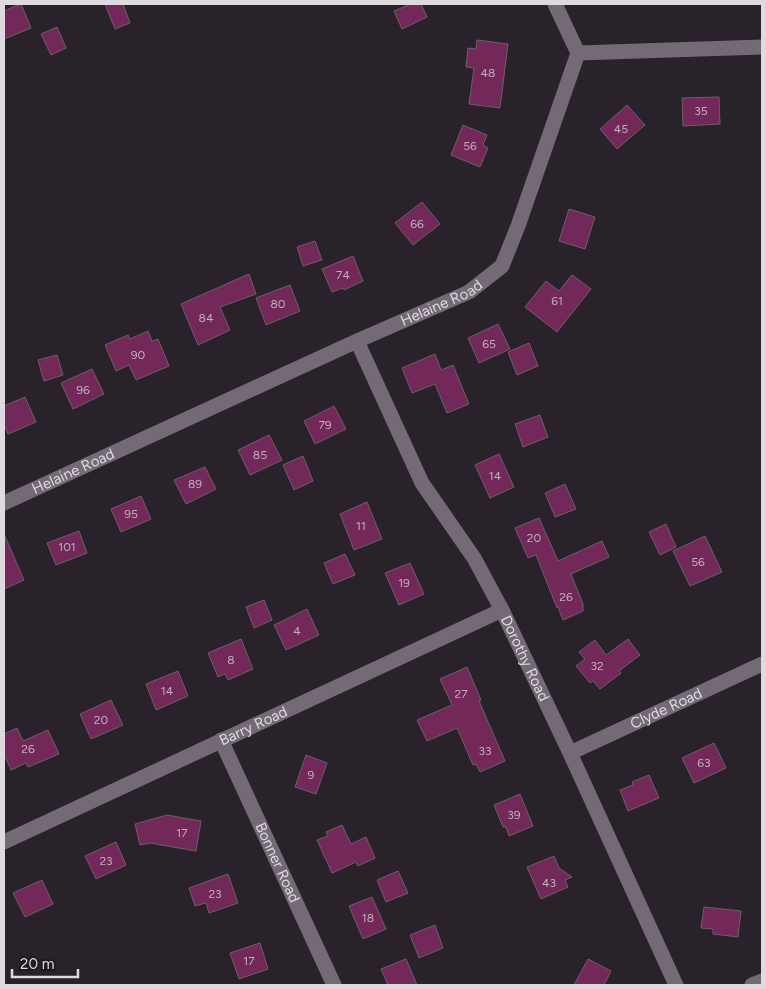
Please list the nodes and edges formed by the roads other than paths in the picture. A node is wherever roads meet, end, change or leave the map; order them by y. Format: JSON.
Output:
{"nodes":[{"id":1,"x":555,"y":4,"type":"edge"},
{"id":2,"x":762,"y":46,"type":"edge"},
{"id":3,"x":578,"y":53,"type":"junction"},
{"id":4,"x":357,"y":341,"type":"junction"},
{"id":5,"x":4,"y":503,"type":"edge"},
{"id":6,"x":502,"y":610,"type":"junction"},
{"id":7,"x":762,"y":664,"type":"edge"},
{"id":8,"x":221,"y":740,"type":"junction"},
{"id":9,"x":570,"y":753,"type":"junction"},
{"id":10,"x":4,"y":842,"type":"edge"},
{"id":11,"x":762,"y":981,"type":"edge"},
{"id":12,"x":334,"y":985,"type":"edge"},
{"id":13,"x":676,"y":985,"type":"edge"},
{"id":14,"x":752,"y":985,"type":"edge"}],
"edges":[{"from":1,"to":3,"type":"street"},
{"from":2,"to":3,"type":"street"},
{"from":3,"to":4,"type":"street","name":"Helaine Road"},
{"from":4,"to":5,"type":"street","name":"Helaine Road"},
{"from":4,"to":6,"type":"street","name":"Dorothy Road"},
{"from":6,"to":8,"type":"street","name":"Barry Road"},
{"from":6,"to":9,"type":"street","name":"Dorothy Road"},
{"from":7,"to":9,"type":"street","name":"Clyde Road"},
{"from":8,"to":10,"type":"street","name":"Barry Road"},
{"from":8,"to":12,"type":"street","name":"Bonner Road"},
{"from":9,"to":13,"type":"street","name":"Dorothy Road"},
{"from":11,"to":14,"type":"street"}]}
